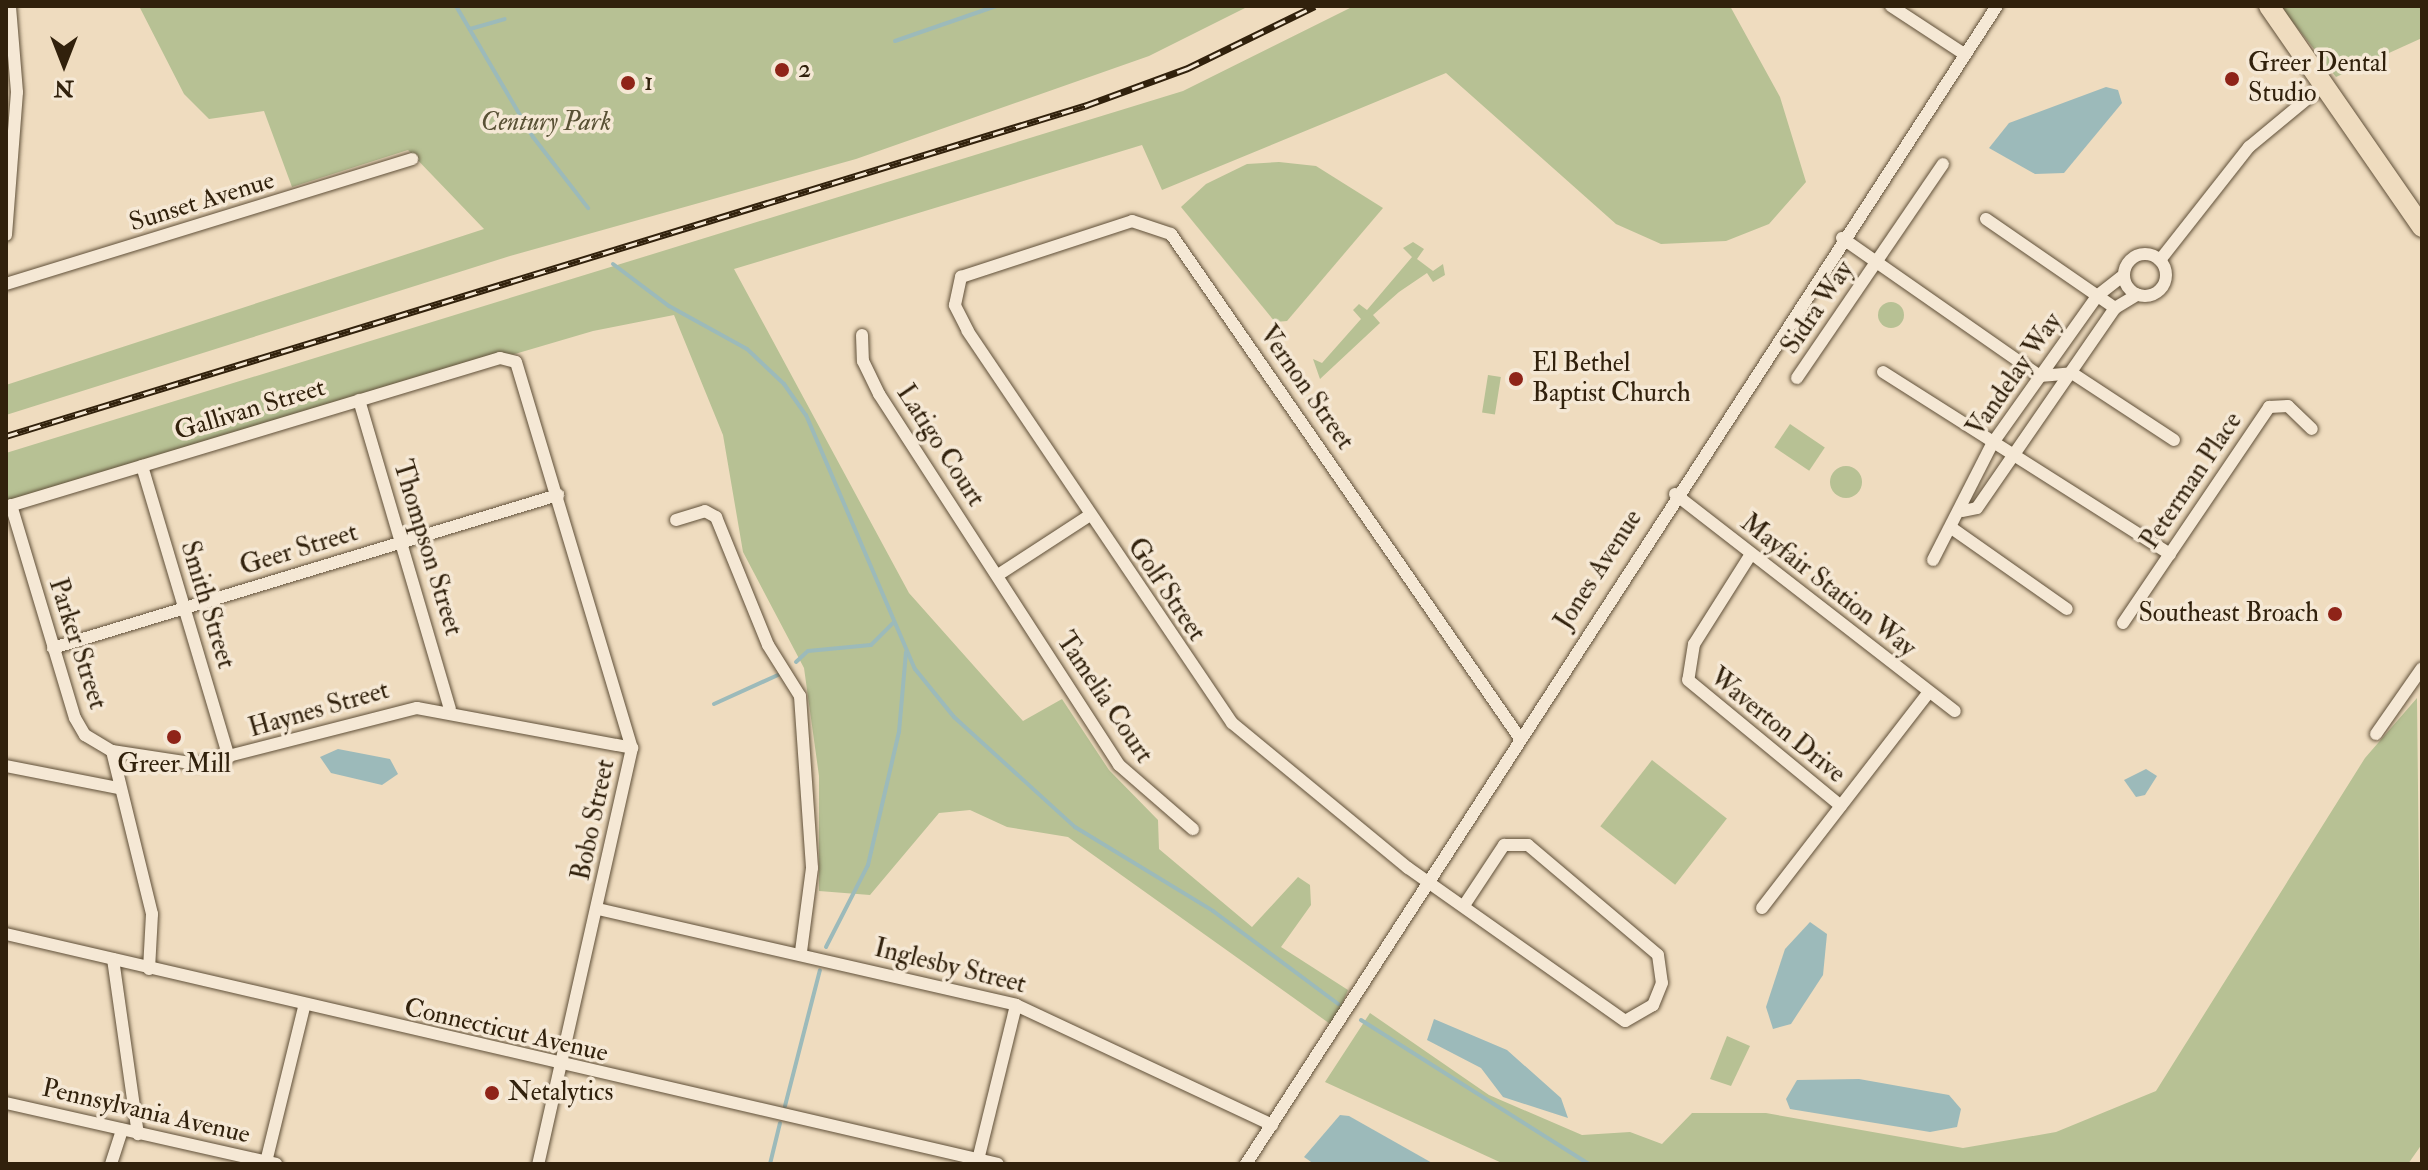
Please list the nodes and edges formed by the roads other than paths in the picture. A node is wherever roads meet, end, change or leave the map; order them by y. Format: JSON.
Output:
{"nodes":[{"id":1,"x":10,"y":6,"type":"edge"},
{"id":2,"x":1891,"y":6,"type":"edge"},
{"id":3,"x":1997,"y":6,"type":"edge"},
{"id":4,"x":2269,"y":6,"type":"edge"},
{"id":5,"x":1964,"y":54,"type":"junction"},
{"id":6,"x":2324,"y":85,"type":"junction"},
{"id":7,"x":412,"y":159,"type":"dead end"},
{"id":8,"x":1943,"y":164,"type":"dead end"},
{"id":9,"x":1986,"y":219,"type":"dead end"},
{"id":10,"x":2422,"y":227,"type":"edge"},
{"id":11,"x":6,"y":235,"type":"edge"},
{"id":12,"x":1842,"y":238,"type":"junction"},
{"id":13,"x":2160,"y":260,"type":"junction"},
{"id":14,"x":1875,"y":262,"type":"junction"},
{"id":15,"x":976,"y":268,"type":"joint"},
{"id":16,"x":2124,"y":275,"type":"junction"},
{"id":17,"x":6,"y":284,"type":"edge"},
{"id":18,"x":2137,"y":295,"type":"junction"},
{"id":19,"x":2097,"y":296,"type":"junction"},
{"id":20,"x":2115,"y":308,"type":"junction"},
{"id":21,"x":862,"y":335,"type":"dead end"},
{"id":22,"x":507,"y":356,"type":"joint"},
{"id":23,"x":1883,"y":372,"type":"dead end"},
{"id":24,"x":2072,"y":373,"type":"junction"},
{"id":25,"x":2040,"y":376,"type":"junction"},
{"id":26,"x":1797,"y":378,"type":"dead end"},
{"id":27,"x":359,"y":400,"type":"junction"},
{"id":28,"x":2312,"y":429,"type":"dead end"},
{"id":29,"x":2174,"y":440,"type":"dead end"},
{"id":30,"x":1992,"y":444,"type":"junction"},
{"id":31,"x":2015,"y":451,"type":"junction"},
{"id":32,"x":142,"y":466,"type":"junction"},
{"id":33,"x":1675,"y":494,"type":"junction"},
{"id":34,"x":558,"y":495,"type":"junction"},
{"id":35,"x":8,"y":506,"type":"edge"},
{"id":36,"x":1963,"y":511,"type":"junction"},
{"id":37,"x":1090,"y":515,"type":"junction"},
{"id":38,"x":676,"y":520,"type":"dead end"},
{"id":39,"x":1953,"y":529,"type":"junction"},
{"id":40,"x":403,"y":542,"type":"junction"},
{"id":41,"x":1751,"y":554,"type":"junction"},
{"id":42,"x":2170,"y":554,"type":"junction"},
{"id":43,"x":1933,"y":560,"type":"dead end"},
{"id":44,"x":998,"y":575,"type":"junction"},
{"id":45,"x":185,"y":608,"type":"junction"},
{"id":46,"x":2067,"y":609,"type":"dead end"},
{"id":47,"x":2123,"y":623,"type":"dead end"},
{"id":48,"x":53,"y":648,"type":"junction"},
{"id":49,"x":2422,"y":668,"type":"edge"},
{"id":50,"x":1929,"y":692,"type":"junction"},
{"id":51,"x":450,"y":709,"type":"junction"},
{"id":52,"x":1955,"y":711,"type":"dead end"},
{"id":53,"x":2376,"y":734,"type":"dead end"},
{"id":54,"x":1519,"y":737,"type":"junction"},
{"id":55,"x":632,"y":748,"type":"junction"},
{"id":56,"x":112,"y":751,"type":"junction"},
{"id":57,"x":229,"y":757,"type":"junction"},
{"id":58,"x":6,"y":766,"type":"edge"},
{"id":59,"x":118,"y":788,"type":"junction"},
{"id":60,"x":1841,"y":806,"type":"junction"},
{"id":61,"x":1193,"y":829,"type":"dead end"},
{"id":62,"x":1430,"y":881,"type":"junction"},
{"id":63,"x":1465,"y":904,"type":"junction"},
{"id":64,"x":1762,"y":908,"type":"dead end"},
{"id":65,"x":598,"y":909,"type":"junction"},
{"id":66,"x":6,"y":934,"type":"edge"},
{"id":67,"x":801,"y":952,"type":"junction"},
{"id":68,"x":113,"y":959,"type":"junction"},
{"id":69,"x":149,"y":969,"type":"junction"},
{"id":70,"x":1016,"y":1005,"type":"junction"},
{"id":71,"x":304,"y":1007,"type":"junction"},
{"id":72,"x":562,"y":1066,"type":"junction"},
{"id":73,"x":6,"y":1103,"type":"edge"},
{"id":74,"x":1272,"y":1125,"type":"junction"},
{"id":75,"x":122,"y":1130,"type":"junction"},
{"id":76,"x":138,"y":1134,"type":"junction"},
{"id":77,"x":978,"y":1162,"type":"edge"},
{"id":78,"x":271,"y":1163,"type":"edge"},
{"id":79,"x":111,"y":1164,"type":"edge"},
{"id":80,"x":538,"y":1164,"type":"edge"},
{"id":81,"x":998,"y":1164,"type":"edge"},
{"id":82,"x":1246,"y":1164,"type":"edge"}],
"edges":[{"from":1,"to":11,"type":"street"},
{"from":2,"to":5,"type":"street"},
{"from":3,"to":5,"type":"street","name":"Jones Avenue"},
{"from":4,"to":6,"type":"main road"},
{"from":5,"to":12,"type":"street","name":"Jones Avenue"},
{"from":6,"to":10,"type":"main road"},
{"from":6,"to":13,"type":"street"},
{"from":7,"to":17,"type":"street","name":"Sunset Avenue"},
{"from":8,"to":14,"type":"street","name":"Sidra Way"},
{"from":9,"to":19,"type":"street"},
{"from":12,"to":14,"type":"street"},
{"from":12,"to":33,"type":"street","name":"Jones Avenue"},
{"from":13,"to":16,"type":"street"},
{"from":13,"to":18,"type":"street"},
{"from":14,"to":25,"type":"street"},
{"from":14,"to":26,"type":"street","name":"Sidra Way"},
{"from":15,"to":37,"type":"street","name":"Golf Street"},
{"from":15,"to":54,"type":"street","name":"Vernon Street"},
{"from":16,"to":18,"type":"street"},
{"from":16,"to":19,"type":"street","name":"Vandelay Way"},
{"from":18,"to":20,"type":"street","name":"Vandelay Way"},
{"from":19,"to":20,"type":"street"},
{"from":19,"to":25,"type":"street","name":"Vandelay Way"},
{"from":20,"to":24,"type":"street","name":"Vandelay Way"},
{"from":21,"to":44,"type":"street","name":"Latigo Court"},
{"from":22,"to":27,"type":"street","name":"Gallivan Street"},
{"from":22,"to":34,"type":"street","name":"Bobo Street"},
{"from":23,"to":30,"type":"street"},
{"from":24,"to":25,"type":"street"},
{"from":24,"to":29,"type":"street"},
{"from":24,"to":31,"type":"street","name":"Vandelay Way"},
{"from":25,"to":30,"type":"street","name":"Vandelay Way"},
{"from":27,"to":32,"type":"street","name":"Gallivan Street"},
{"from":27,"to":40,"type":"street","name":"Thompson Street"},
{"from":28,"to":42,"type":"street","name":"Peterman Place"},
{"from":30,"to":31,"type":"street"},
{"from":30,"to":36,"type":"street","name":"Vandelay Way"},
{"from":31,"to":36,"type":"street","name":"Vandelay Way"},
{"from":31,"to":42,"type":"street"},
{"from":32,"to":35,"type":"street","name":"Gallivan Street"},
{"from":32,"to":45,"type":"street","name":"Smith Street"},
{"from":33,"to":41,"type":"street","name":"Mayfair Station Way"},
{"from":33,"to":54,"type":"street","name":"Jones Avenue"},
{"from":34,"to":40,"type":"street","name":"Geer Street"},
{"from":34,"to":55,"type":"street","name":"Bobo Street"},
{"from":35,"to":48,"type":"street","name":"Parker Street"},
{"from":36,"to":39,"type":"street","name":"Vandelay Way"},
{"from":37,"to":44,"type":"street"},
{"from":37,"to":62,"type":"street","name":"Golf Street"},
{"from":38,"to":67,"type":"street"},
{"from":39,"to":43,"type":"street","name":"Vandelay Way"},
{"from":39,"to":46,"type":"street"},
{"from":40,"to":45,"type":"street","name":"Geer Street"},
{"from":40,"to":51,"type":"street","name":"Thompson Street"},
{"from":41,"to":50,"type":"street","name":"Mayfair Station Way"},
{"from":41,"to":60,"type":"street","name":"Waverton Drive"},
{"from":42,"to":47,"type":"street","name":"Peterman Place"},
{"from":44,"to":61,"type":"street","name":"Tamelia Court"},
{"from":45,"to":48,"type":"street","name":"Geer Street"},
{"from":45,"to":57,"type":"street","name":"Smith Street"},
{"from":48,"to":56,"type":"street","name":"Parker Street"},
{"from":49,"to":53,"type":"street"},
{"from":50,"to":52,"type":"street","name":"Mayfair Station Way"},
{"from":50,"to":60,"type":"street"},
{"from":51,"to":55,"type":"street","name":"Haynes Street"},
{"from":51,"to":57,"type":"street","name":"Haynes Street"},
{"from":54,"to":62,"type":"street","name":"Jones Avenue"},
{"from":55,"to":65,"type":"street","name":"Bobo Street"},
{"from":56,"to":57,"type":"street","name":"Haynes Street"},
{"from":56,"to":59,"type":"street"},
{"from":58,"to":59,"type":"street"},
{"from":59,"to":69,"type":"street"},
{"from":60,"to":64,"type":"street"},
{"from":62,"to":63,"type":"street","name":"Golf Street"},
{"from":62,"to":74,"type":"street","name":"Jones Avenue"},
{"from":63,"to":63,"type":"street","name":"Golf Street"},
{"from":65,"to":67,"type":"street","name":"Inglesby Street"},
{"from":65,"to":72,"type":"street","name":"Bobo Street"},
{"from":66,"to":68,"type":"street","name":"Connecticut Avenue"},
{"from":67,"to":70,"type":"street","name":"Inglesby Street"},
{"from":68,"to":69,"type":"street","name":"Connecticut Avenue"},
{"from":68,"to":76,"type":"street"},
{"from":69,"to":71,"type":"street","name":"Connecticut Avenue"},
{"from":70,"to":74,"type":"street","name":"Inglesby Street"},
{"from":70,"to":77,"type":"street"},
{"from":71,"to":72,"type":"street","name":"Connecticut Avenue"},
{"from":71,"to":78,"type":"street"},
{"from":72,"to":77,"type":"street","name":"Connecticut Avenue"},
{"from":72,"to":80,"type":"street","name":"Bobo Street"},
{"from":73,"to":75,"type":"street","name":"Pennsylvania Avenue"},
{"from":74,"to":82,"type":"street","name":"Jones Avenue"},
{"from":75,"to":76,"type":"street","name":"Pennsylvania Avenue"},
{"from":75,"to":79,"type":"street"},
{"from":76,"to":78,"type":"street","name":"Pennsylvania Avenue"},
{"from":77,"to":81,"type":"street","name":"Connecticut Avenue"}]}
